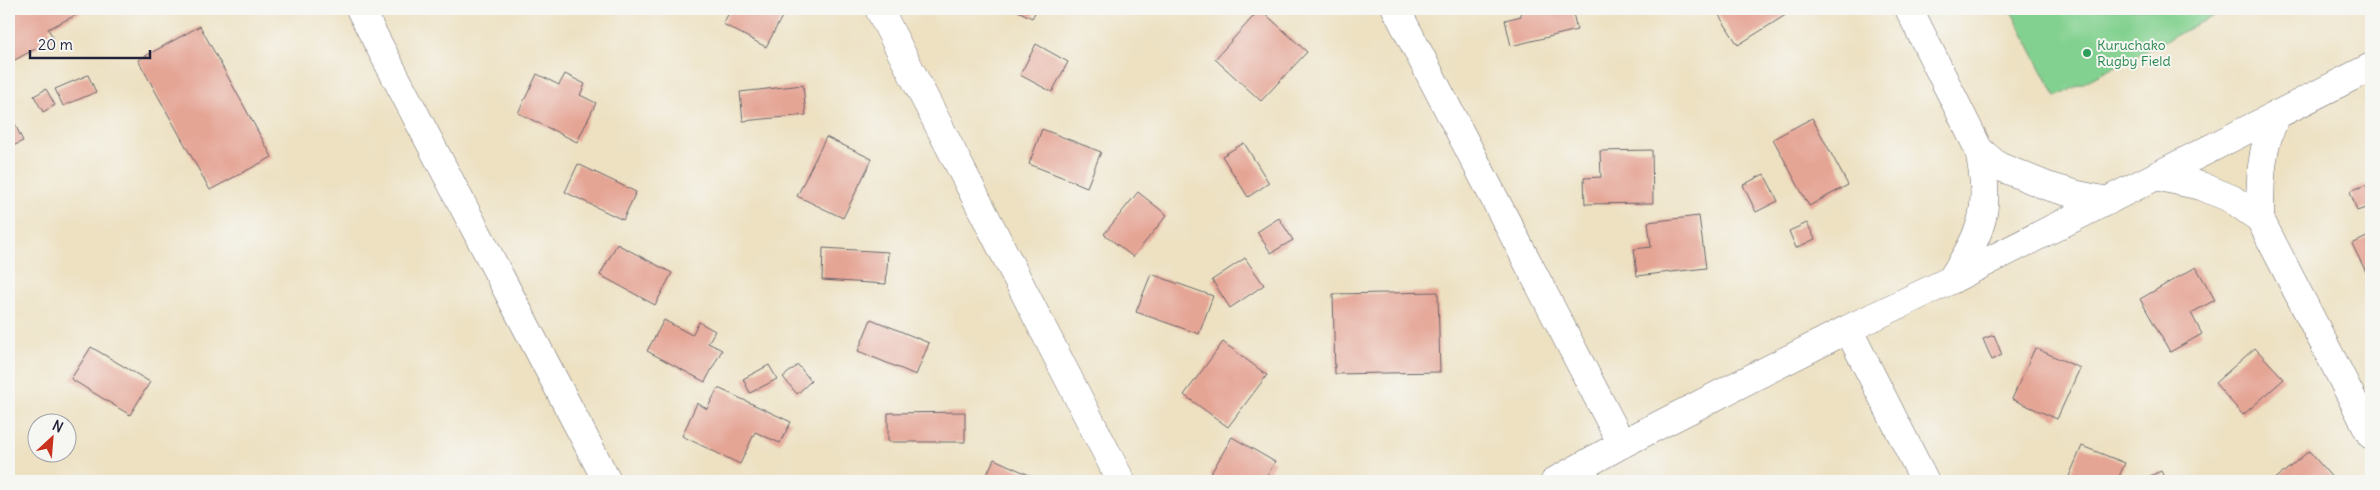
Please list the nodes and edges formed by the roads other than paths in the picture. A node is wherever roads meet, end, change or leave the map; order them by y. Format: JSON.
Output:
{"nodes":[{"id":1,"x":360,"y":9,"type":"edge"},
{"id":2,"x":879,"y":9,"type":"edge"},
{"id":3,"x":1396,"y":9,"type":"edge"},
{"id":4,"x":1909,"y":9,"type":"edge"},
{"id":5,"x":2371,"y":67,"type":"edge"},
{"id":6,"x":2277,"y":115,"type":"junction"},
{"id":7,"x":1979,"y":150,"type":"junction"},
{"id":8,"x":2156,"y":176,"type":"junction"},
{"id":9,"x":2108,"y":200,"type":"junction"},
{"id":10,"x":2260,"y":219,"type":"junction"},
{"id":11,"x":1951,"y":280,"type":"junction"},
{"id":12,"x":1848,"y":329,"type":"junction"},
{"id":13,"x":2371,"y":435,"type":"edge"},
{"id":14,"x":1622,"y":444,"type":"junction"},
{"id":15,"x":607,"y":481,"type":"edge"},
{"id":16,"x":1121,"y":481,"type":"edge"},
{"id":17,"x":1555,"y":481,"type":"edge"},
{"id":18,"x":1925,"y":481,"type":"edge"}],
"edges":[{"from":1,"to":15,"type":"street"},
{"from":2,"to":16,"type":"street"},
{"from":3,"to":14,"type":"street"},
{"from":4,"to":7,"type":"street"},
{"from":5,"to":6,"type":"street"},
{"from":6,"to":8,"type":"street"},
{"from":6,"to":10,"type":"street"},
{"from":7,"to":9,"type":"street"},
{"from":7,"to":11,"type":"street"},
{"from":8,"to":9,"type":"street"},
{"from":8,"to":10,"type":"street"},
{"from":9,"to":11,"type":"street"},
{"from":10,"to":13,"type":"street"},
{"from":11,"to":12,"type":"street"},
{"from":12,"to":14,"type":"street"},
{"from":12,"to":18,"type":"street"},
{"from":14,"to":17,"type":"street"}]}
